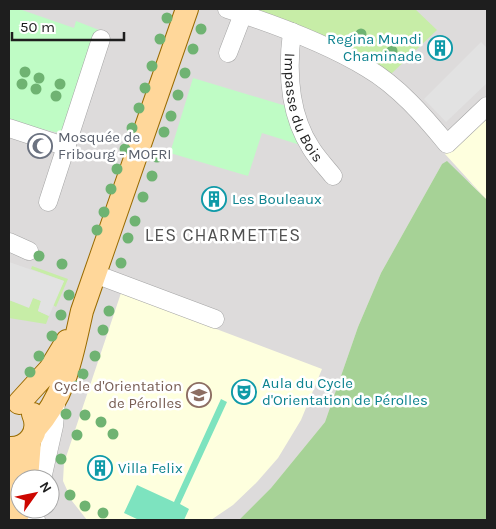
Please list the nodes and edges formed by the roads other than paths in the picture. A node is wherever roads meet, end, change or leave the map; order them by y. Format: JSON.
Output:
{"nodes":[{"id":1,"x":187,"y":9,"type":"edge"},
{"id":2,"x":235,"y":11,"type":"edge"},
{"id":3,"x":292,"y":32,"type":"junction"},
{"id":4,"x":101,"y":39,"type":"dead end"},
{"id":5,"x":228,"y":53,"type":"dead end"},
{"id":6,"x":487,"y":106,"type":"edge"},
{"id":7,"x":9,"y":128,"type":"edge"},
{"id":8,"x":67,"y":147,"type":"junction"},
{"id":9,"x":333,"y":176,"type":"dead end"},
{"id":10,"x":48,"y":202,"type":"dead end"},
{"id":11,"x":9,"y":242,"type":"edge"},
{"id":12,"x":29,"y":250,"type":"dead end"},
{"id":13,"x":95,"y":274,"type":"junction"},
{"id":14,"x":82,"y":311,"type":"junction"},
{"id":15,"x":216,"y":319,"type":"dead end"},
{"id":16,"x":14,"y":403,"type":"edge"},
{"id":17,"x":56,"y":403,"type":"junction"},
{"id":18,"x":25,"y":439,"type":"edge"},
{"id":19,"x":9,"y":454,"type":"edge"},
{"id":20,"x":13,"y":469,"type":"edge"},
{"id":21,"x":26,"y":469,"type":"edge"},
{"id":22,"x":44,"y":469,"type":"edge"}],
"edges":[{"from":1,"to":13,"type":"main road"},
{"from":2,"to":3,"type":"street"},
{"from":2,"to":5,"type":"street"},
{"from":3,"to":6,"type":"street"},
{"from":3,"to":9,"type":"street","name":"Impasse du Bois"},
{"from":4,"to":8,"type":"street"},
{"from":7,"to":8,"type":"street"},
{"from":8,"to":10,"type":"street"},
{"from":11,"to":12,"type":"street"},
{"from":13,"to":14,"type":"main road"},
{"from":13,"to":15,"type":"street"},
{"from":14,"to":16,"type":"main road"},
{"from":14,"to":17,"type":"main road"},
{"from":16,"to":18,"type":"main road"},
{"from":17,"to":18,"type":"main road"},
{"from":17,"to":22,"type":"street"},
{"from":18,"to":21,"type":"main road"},
{"from":19,"to":20,"type":"main road"}]}
